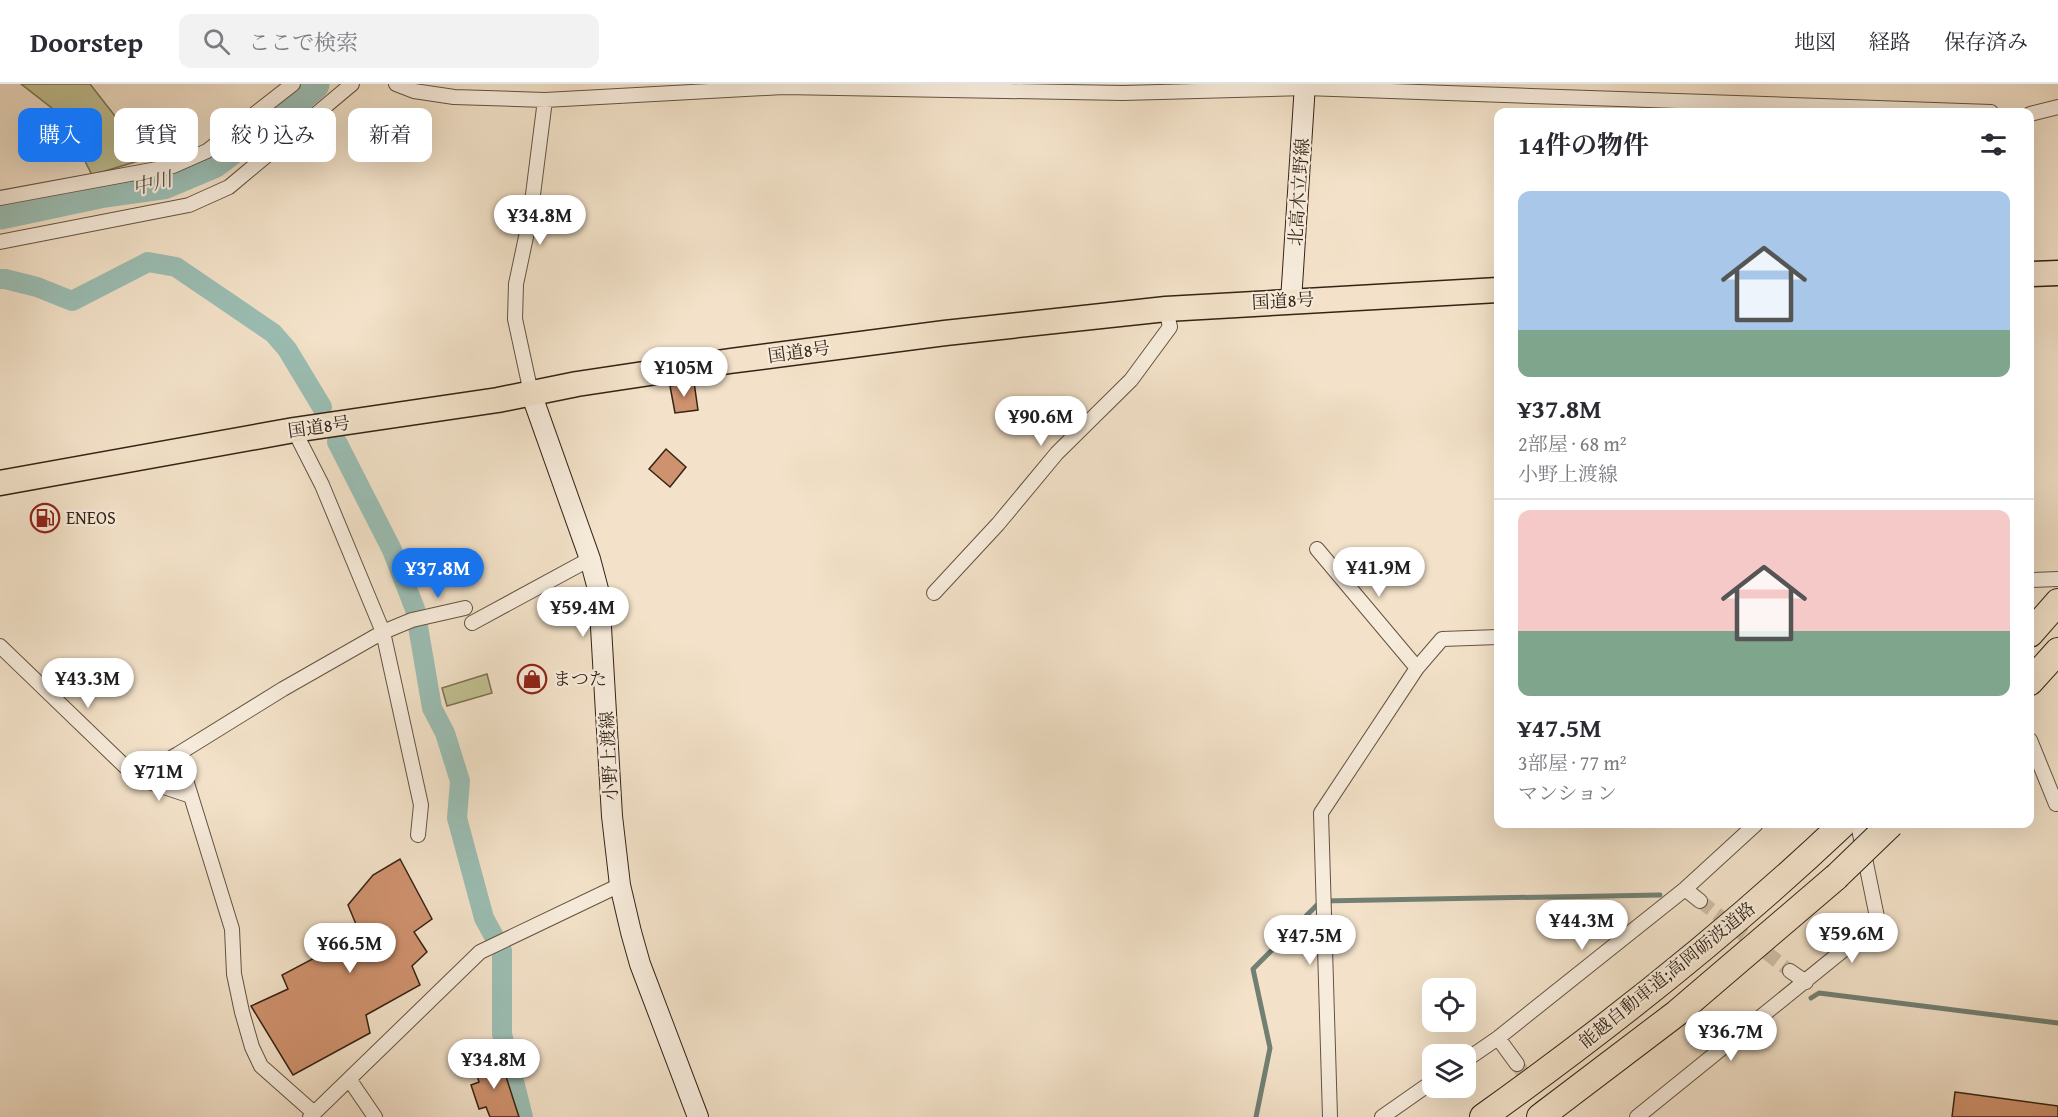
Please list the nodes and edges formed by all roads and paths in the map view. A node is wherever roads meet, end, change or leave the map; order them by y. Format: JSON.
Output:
{"nodes":[{"id":1,"x":293,"y":84,"type":"edge"},
{"id":2,"x":352,"y":84,"type":"edge"},
{"id":3,"x":396,"y":84,"type":"edge"},
{"id":4,"x":870,"y":86,"type":"edge"},
{"id":5,"x":1305,"y":86,"type":"edge"},
{"id":6,"x":643,"y":90,"type":"edge"},
{"id":7,"x":1587,"y":91,"type":"edge"},
{"id":8,"x":545,"y":100,"type":"junction"},
{"id":9,"x":2058,"y":107,"type":"edge"},
{"id":10,"x":1914,"y":108,"type":"edge"},
{"id":11,"x":2034,"y":113,"type":"edge"},
{"id":12,"x":0,"y":198,"type":"edge"},
{"id":13,"x":0,"y":242,"type":"edge"},
{"id":14,"x":2058,"y":273,"type":"edge"},
{"id":15,"x":2034,"y":274,"type":"edge"},
{"id":16,"x":1494,"y":290,"type":"edge"},
{"id":17,"x":1291,"y":301,"type":"junction"},
{"id":18,"x":1167,"y":309,"type":"junction"},
{"id":19,"x":531,"y":393,"type":"junction"},
{"id":20,"x":294,"y":430,"type":"junction"},
{"id":21,"x":0,"y":483,"type":"edge"},
{"id":22,"x":1317,"y":549,"type":"dead end"},
{"id":23,"x":590,"y":559,"type":"junction"},
{"id":24,"x":2058,"y":579,"type":"edge"},
{"id":25,"x":2034,"y":580,"type":"edge"},
{"id":26,"x":934,"y":593,"type":"dead end"},
{"id":27,"x":2058,"y":602,"type":"edge"},
{"id":28,"x":465,"y":608,"type":"dead end"},
{"id":29,"x":472,"y":623,"type":"dead end"},
{"id":30,"x":2034,"y":629,"type":"edge"},
{"id":31,"x":383,"y":632,"type":"junction"},
{"id":32,"x":1494,"y":637,"type":"edge"},
{"id":33,"x":0,"y":646,"type":"edge"},
{"id":34,"x":2058,"y":651,"type":"edge"},
{"id":35,"x":1417,"y":668,"type":"junction"},
{"id":36,"x":2034,"y":678,"type":"edge"},
{"id":37,"x":2034,"y":750,"type":"edge"},
{"id":38,"x":178,"y":754,"type":"junction"},
{"id":39,"x":137,"y":778,"type":"junction"},
{"id":40,"x":191,"y":796,"type":"junction"},
{"id":41,"x":2056,"y":804,"type":"dead end"},
{"id":42,"x":1752,"y":828,"type":"edge"},
{"id":43,"x":1839,"y":828,"type":"edge"},
{"id":44,"x":1859,"y":828,"type":"edge"},
{"id":45,"x":1887,"y":828,"type":"edge"},
{"id":46,"x":418,"y":835,"type":"dead end"},
{"id":47,"x":620,"y":885,"type":"junction"},
{"id":48,"x":1685,"y":889,"type":"junction"},
{"id":49,"x":1700,"y":901,"type":"tunnel mouth"},
{"id":50,"x":1790,"y":971,"type":"tunnel mouth"},
{"id":51,"x":1806,"y":982,"type":"junction"},
{"id":52,"x":1498,"y":1038,"type":"junction"},
{"id":53,"x":1476,"y":1053,"type":"edge"},
{"id":54,"x":1517,"y":1064,"type":"tunnel mouth"},
{"id":55,"x":349,"y":1079,"type":"junction"},
{"id":56,"x":1422,"y":1089,"type":"edge"},
{"id":57,"x":312,"y":1115,"type":"edge"},
{"id":58,"x":375,"y":1117,"type":"edge"},
{"id":59,"x":698,"y":1117,"type":"edge"},
{"id":60,"x":1330,"y":1117,"type":"edge"},
{"id":61,"x":1382,"y":1117,"type":"edge"},
{"id":62,"x":1483,"y":1117,"type":"edge"},
{"id":63,"x":1540,"y":1117,"type":"edge"},
{"id":64,"x":1637,"y":1117,"type":"edge"}],
"edges":[{"from":1,"to":12,"type":"street"},
{"from":2,"to":13,"type":"street"},
{"from":3,"to":8,"type":"street"},
{"from":4,"to":5,"type":"street"},
{"from":4,"to":6,"type":"street"},
{"from":5,"to":7,"type":"street"},
{"from":5,"to":17,"type":"main road","name":"北高木立野線"},
{"from":6,"to":8,"type":"street"},
{"from":7,"to":10,"type":"street"},
{"from":8,"to":19,"type":"street"},
{"from":9,"to":11,"type":"street"},
{"from":14,"to":15,"type":"highway"},
{"from":16,"to":17,"type":"highway","name":"国道8号"},
{"from":17,"to":18,"type":"highway","name":"国道8号"},
{"from":18,"to":19,"type":"highway","name":"国道8号"},
{"from":18,"to":26,"type":"street"},
{"from":19,"to":20,"type":"highway","name":"国道8号"},
{"from":19,"to":23,"type":"main road","name":"小野上渡線"},
{"from":20,"to":21,"type":"highway","name":"国道8号"},
{"from":20,"to":31,"type":"street"},
{"from":22,"to":35,"type":"street"},
{"from":23,"to":29,"type":"street"},
{"from":23,"to":47,"type":"main road","name":"小野上渡線"},
{"from":24,"to":25,"type":"street"},
{"from":27,"to":30,"type":"highway"},
{"from":28,"to":31,"type":"street"},
{"from":31,"to":38,"type":"street"},
{"from":31,"to":46,"type":"street"},
{"from":32,"to":35,"type":"street"},
{"from":33,"to":39,"type":"street"},
{"from":34,"to":36,"type":"highway"},
{"from":35,"to":60,"type":"street"},
{"from":37,"to":41,"type":"street"},
{"from":38,"to":39,"type":"street"},
{"from":38,"to":40,"type":"street"},
{"from":39,"to":40,"type":"street"},
{"from":40,"to":57,"type":"street"},
{"from":42,"to":48,"type":"street"},
{"from":43,"to":62,"type":"highway","name":"能越自動車道;高岡砺波道路"},
{"from":44,"to":51,"type":"street"},
{"from":45,"to":63,"type":"highway","name":"能越自動車道;高岡砺波道路","bridge":true},
{"from":47,"to":55,"type":"street"},
{"from":47,"to":59,"type":"main road","name":"小野上渡線"},
{"from":48,"to":49,"type":"street"},
{"from":48,"to":52,"type":"street"},
{"from":50,"to":51,"type":"street"},
{"from":51,"to":64,"type":"street"},
{"from":52,"to":53,"type":"street"},
{"from":52,"to":54,"type":"street"},
{"from":55,"to":57,"type":"street"},
{"from":55,"to":58,"type":"street"},
{"from":56,"to":61,"type":"street"}]}
